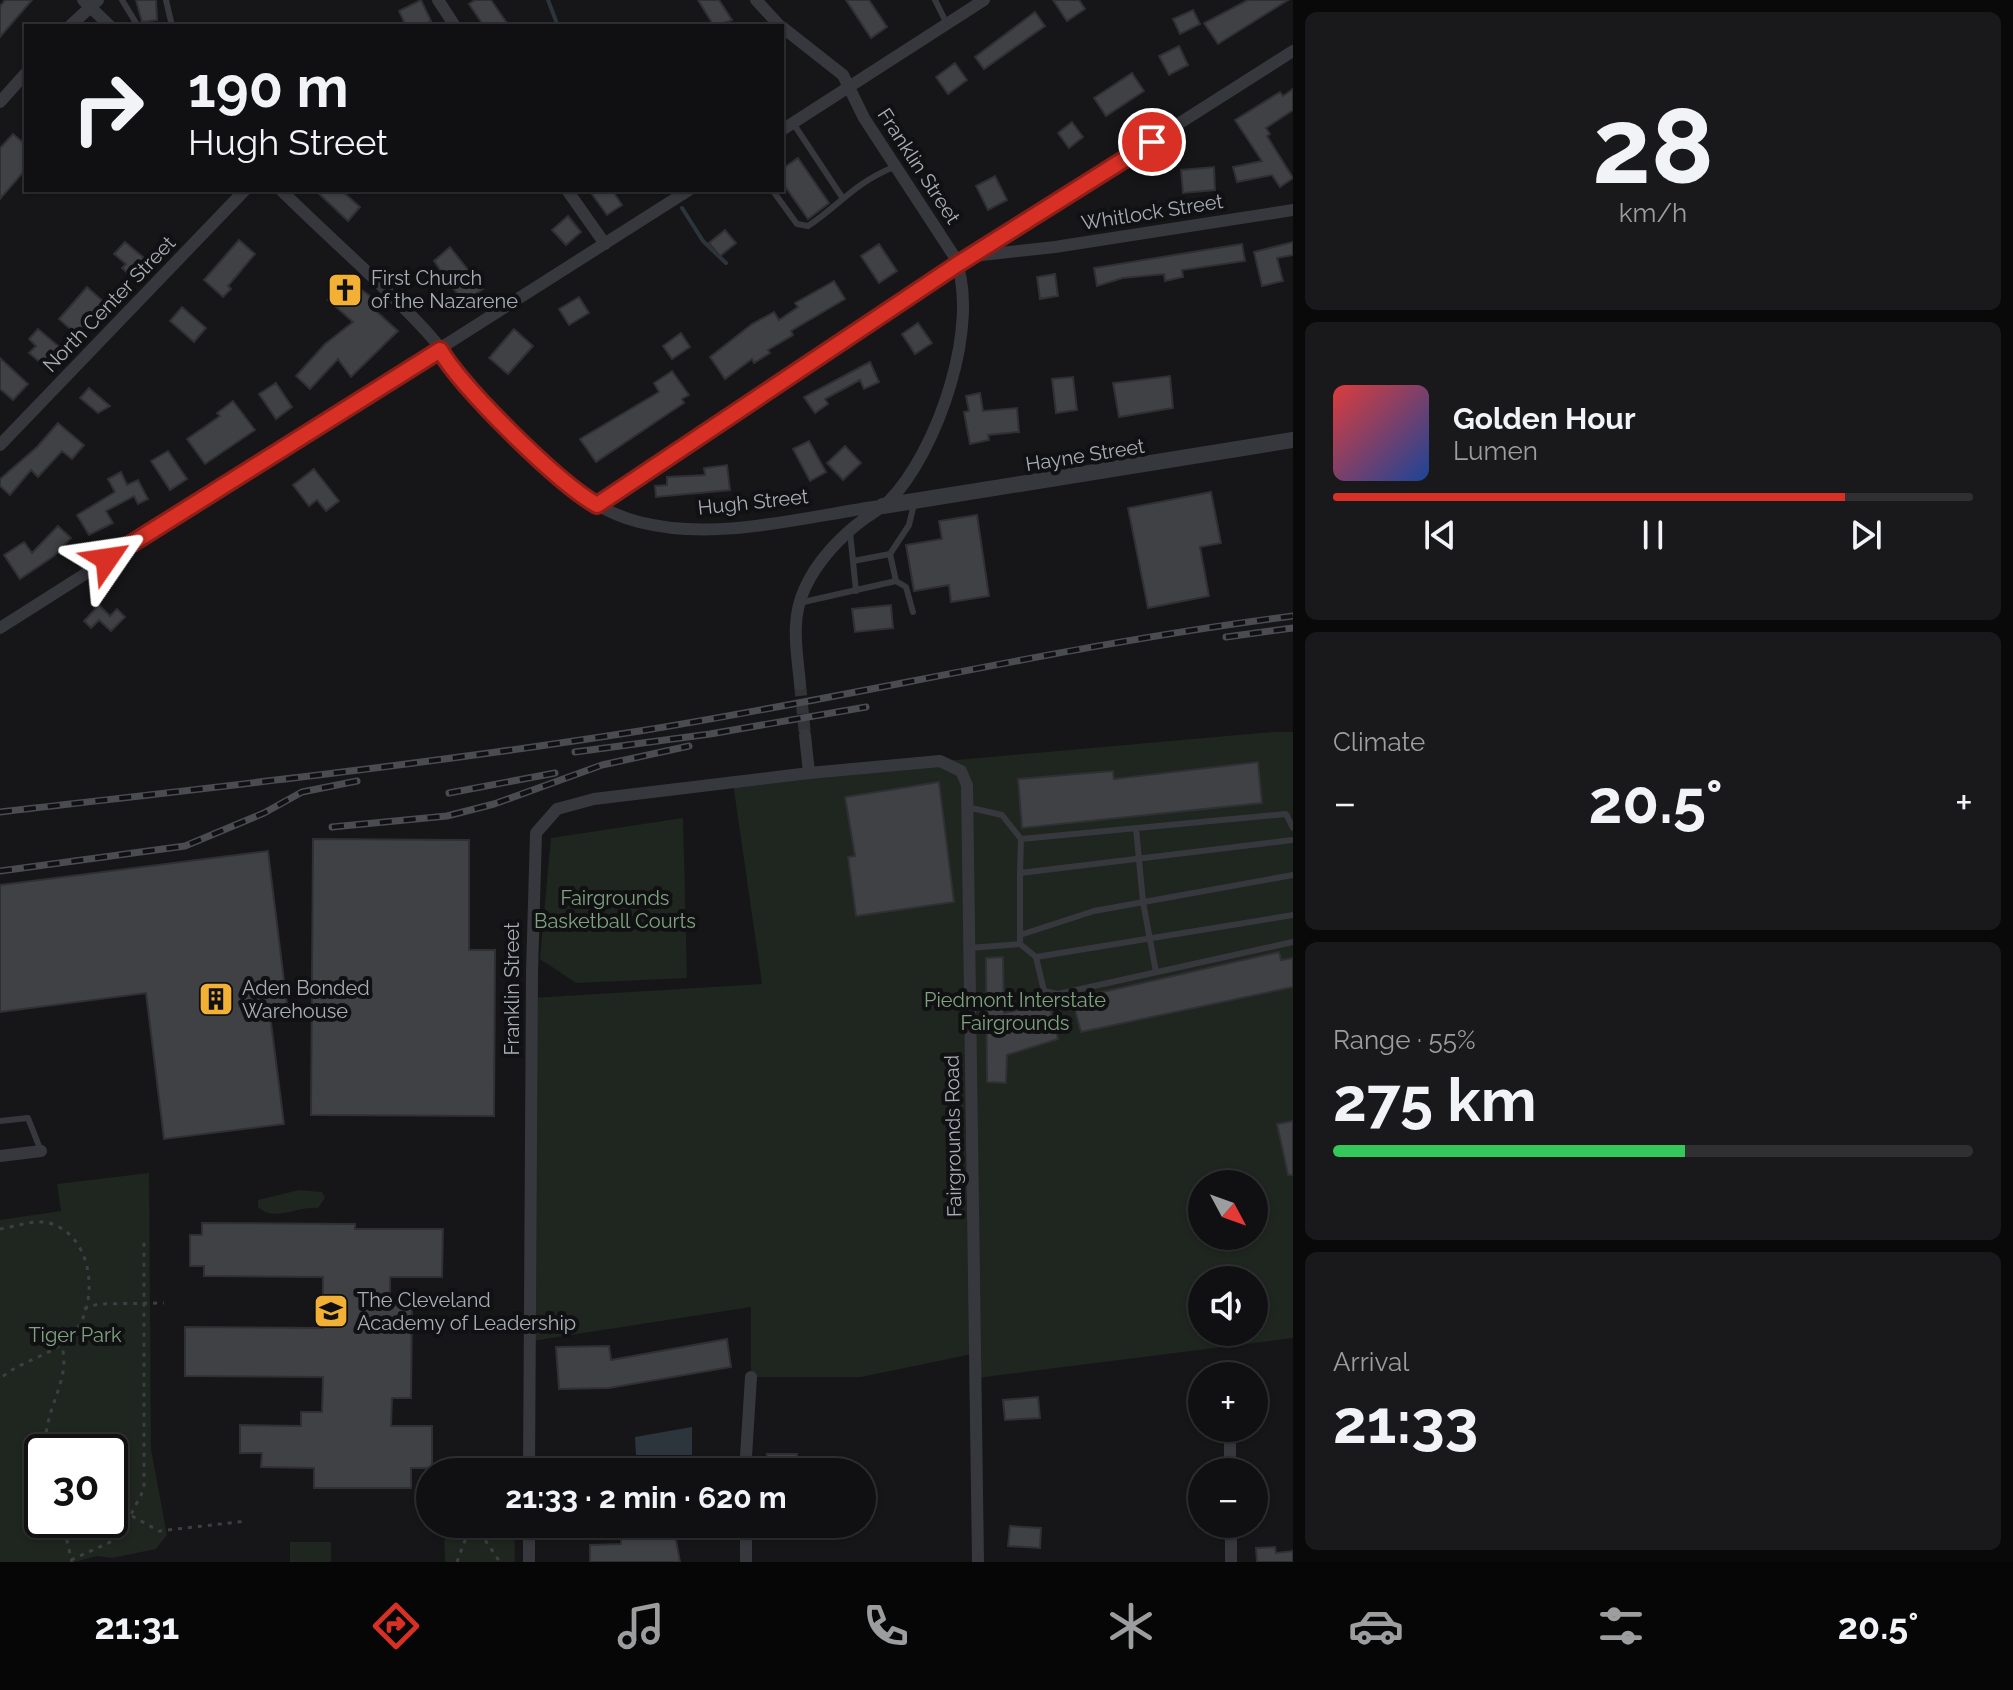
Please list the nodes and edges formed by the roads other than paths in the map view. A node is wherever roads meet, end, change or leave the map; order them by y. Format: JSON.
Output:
{"nodes":[{"id":1,"x":122,"y":0,"type":"edge"},
{"id":2,"x":166,"y":0,"type":"edge"},
{"id":3,"x":438,"y":0,"type":"edge"},
{"id":4,"x":756,"y":0,"type":"edge"},
{"id":5,"x":935,"y":0,"type":"edge"},
{"id":6,"x":984,"y":0,"type":"edge"},
{"id":7,"x":90,"y":2,"type":"edge"},
{"id":8,"x":72,"y":24,"type":"edge"},
{"id":9,"x":108,"y":24,"type":"edge"},
{"id":10,"x":135,"y":24,"type":"edge"},
{"id":11,"x":172,"y":24,"type":"edge"},
{"id":12,"x":454,"y":24,"type":"edge"},
{"id":13,"x":778,"y":24,"type":"edge"},
{"id":14,"x":947,"y":24,"type":"junction"},
{"id":15,"x":784,"y":29,"type":"edge"},
{"id":16,"x":1293,"y":51,"type":"edge"},
{"id":17,"x":24,"y":75,"type":"edge"},
{"id":18,"x":848,"y":88,"type":"junction"},
{"id":19,"x":0,"y":102,"type":"edge"},
{"id":20,"x":788,"y":127,"type":"edge"},
{"id":21,"x":894,"y":167,"type":"junction"},
{"id":22,"x":243,"y":192,"type":"edge"},
{"id":23,"x":283,"y":192,"type":"edge"},
{"id":24,"x":568,"y":192,"type":"edge"},
{"id":25,"x":686,"y":192,"type":"edge"},
{"id":26,"x":774,"y":192,"type":"edge"},
{"id":27,"x":842,"y":197,"type":"junction"},
{"id":28,"x":1293,"y":210,"type":"edge"},
{"id":29,"x":605,"y":244,"type":"junction"},
{"id":30,"x":970,"y":256,"type":"junction"},
{"id":31,"x":958,"y":264,"type":"junction"},
{"id":32,"x":440,"y":350,"type":"junction"},
{"id":33,"x":1293,"y":440,"type":"edge"},
{"id":34,"x":0,"y":445,"type":"edge"},
{"id":35,"x":915,"y":501,"type":"junction"},
{"id":36,"x":597,"y":505,"type":"junction"},
{"id":37,"x":883,"y":506,"type":"junction"},
{"id":38,"x":850,"y":532,"type":"junction"},
{"id":39,"x":890,"y":554,"type":"junction"},
{"id":40,"x":853,"y":561,"type":"junction"},
{"id":41,"x":896,"y":581,"type":"junction"},
{"id":42,"x":856,"y":591,"type":"junction"},
{"id":43,"x":799,"y":603,"type":"junction"},
{"id":44,"x":913,"y":612,"type":"dead end"},
{"id":45,"x":0,"y":628,"type":"edge"},
{"id":46,"x":800,"y":684,"type":"tunnel mouth"},
{"id":47,"x":805,"y":735,"type":"tunnel mouth"},
{"id":48,"x":809,"y":773,"type":"junction"},
{"id":49,"x":967,"y":807,"type":"junction"},
{"id":50,"x":1136,"y":828,"type":"junction"},
{"id":51,"x":1293,"y":828,"type":"edge"},
{"id":52,"x":1021,"y":839,"type":"junction"},
{"id":53,"x":1293,"y":840,"type":"edge"},
{"id":54,"x":1137,"y":858,"type":"junction"},
{"id":55,"x":1020,"y":873,"type":"junction"},
{"id":56,"x":1293,"y":875,"type":"edge"},
{"id":57,"x":1143,"y":902,"type":"junction"},
{"id":58,"x":1293,"y":915,"type":"edge"},
{"id":59,"x":1020,"y":935,"type":"junction"},
{"id":60,"x":1149,"y":939,"type":"junction"},
{"id":61,"x":1293,"y":942,"type":"edge"},
{"id":62,"x":1020,"y":944,"type":"junction"},
{"id":63,"x":969,"y":948,"type":"junction"},
{"id":64,"x":1036,"y":957,"type":"junction"},
{"id":65,"x":1156,"y":972,"type":"junction"},
{"id":66,"x":0,"y":1121,"type":"edge"},
{"id":67,"x":41,"y":1151,"type":"joint"},
{"id":68,"x":0,"y":1156,"type":"edge"},
{"id":69,"x":751,"y":1377,"type":"dead end"},
{"id":70,"x":529,"y":1458,"type":"edge"},
{"id":71,"x":746,"y":1458,"type":"edge"},
{"id":72,"x":529,"y":1538,"type":"edge"},
{"id":73,"x":746,"y":1538,"type":"edge"},
{"id":74,"x":1231,"y":1538,"type":"edge"},
{"id":75,"x":529,"y":1562,"type":"edge"},
{"id":76,"x":746,"y":1562,"type":"edge"},
{"id":77,"x":978,"y":1562,"type":"edge"},
{"id":78,"x":1231,"y":1562,"type":"edge"}],
"edges":[{"from":1,"to":10,"type":"lane"},
{"from":2,"to":11,"type":"lane"},
{"from":3,"to":12,"type":"street"},
{"from":4,"to":13,"type":"street","name":"Franklin Street"},
{"from":5,"to":14,"type":"lane"},
{"from":6,"to":14,"type":"street"},
{"from":7,"to":8,"type":"street"},
{"from":7,"to":9,"type":"street"},
{"from":14,"to":18,"type":"street"},
{"from":15,"to":18,"type":"street","name":"Franklin Street"},
{"from":16,"to":30,"type":"street"},
{"from":17,"to":19,"type":"street"},
{"from":18,"to":20,"type":"street"},
{"from":18,"to":21,"type":"street","name":"Franklin Street"},
{"from":20,"to":27,"type":"lane"},
{"from":21,"to":27,"type":"lane"},
{"from":21,"to":31,"type":"street","name":"Franklin Street"},
{"from":22,"to":34,"type":"street","name":"North Center Street"},
{"from":23,"to":32,"type":"street","name":"Hugh Street"},
{"from":24,"to":29,"type":"street"},
{"from":25,"to":29,"type":"street"},
{"from":26,"to":27,"type":"lane"},
{"from":28,"to":30,"type":"street","name":"Whitlock Street"},
{"from":29,"to":32,"type":"street"},
{"from":30,"to":31,"type":"street"},
{"from":31,"to":36,"type":"street"},
{"from":31,"to":37,"type":"street","name":"Franklin Street"},
{"from":32,"to":36,"type":"street","name":"Hugh Street"},
{"from":32,"to":45,"type":"street"},
{"from":33,"to":35,"type":"street","name":"Hayne Street"},
{"from":35,"to":37,"type":"street","name":"Hayne Street"},
{"from":35,"to":39,"type":"lane"},
{"from":36,"to":37,"type":"street","name":"Hugh Street"},
{"from":37,"to":38,"type":"street","name":"Franklin Street"},
{"from":38,"to":40,"type":"lane"},
{"from":38,"to":43,"type":"street","name":"Franklin Street"},
{"from":39,"to":40,"type":"lane"},
{"from":39,"to":41,"type":"lane"},
{"from":40,"to":42,"type":"lane"},
{"from":41,"to":42,"type":"lane"},
{"from":41,"to":44,"type":"lane"},
{"from":42,"to":43,"type":"lane"},
{"from":43,"to":46,"type":"street","name":"Franklin Street"},
{"from":47,"to":48,"type":"street"},
{"from":48,"to":49,"type":"street","name":"Fairgrounds Road"},
{"from":48,"to":70,"type":"street","name":"Franklin Street"},
{"from":49,"to":52,"type":"lane"},
{"from":49,"to":63,"type":"street","name":"Fairgrounds Road"},
{"from":50,"to":51,"type":"lane"},
{"from":50,"to":52,"type":"lane"},
{"from":50,"to":54,"type":"lane"},
{"from":52,"to":55,"type":"lane"},
{"from":53,"to":54,"type":"lane"},
{"from":54,"to":55,"type":"lane"},
{"from":54,"to":57,"type":"lane"},
{"from":55,"to":59,"type":"lane"},
{"from":56,"to":57,"type":"lane"},
{"from":57,"to":59,"type":"lane"},
{"from":57,"to":60,"type":"lane"},
{"from":58,"to":60,"type":"lane"},
{"from":59,"to":62,"type":"lane"},
{"from":60,"to":64,"type":"lane"},
{"from":60,"to":65,"type":"lane"},
{"from":61,"to":65,"type":"lane"},
{"from":62,"to":63,"type":"lane"},
{"from":62,"to":64,"type":"lane"},
{"from":63,"to":77,"type":"street","name":"Fairgrounds Road"},
{"from":64,"to":65,"type":"lane"},
{"from":66,"to":67,"type":"lane"},
{"from":67,"to":68,"type":"street"},
{"from":69,"to":71,"type":"street"},
{"from":72,"to":75,"type":"street"},
{"from":73,"to":76,"type":"street"},
{"from":74,"to":78,"type":"street"}]}
